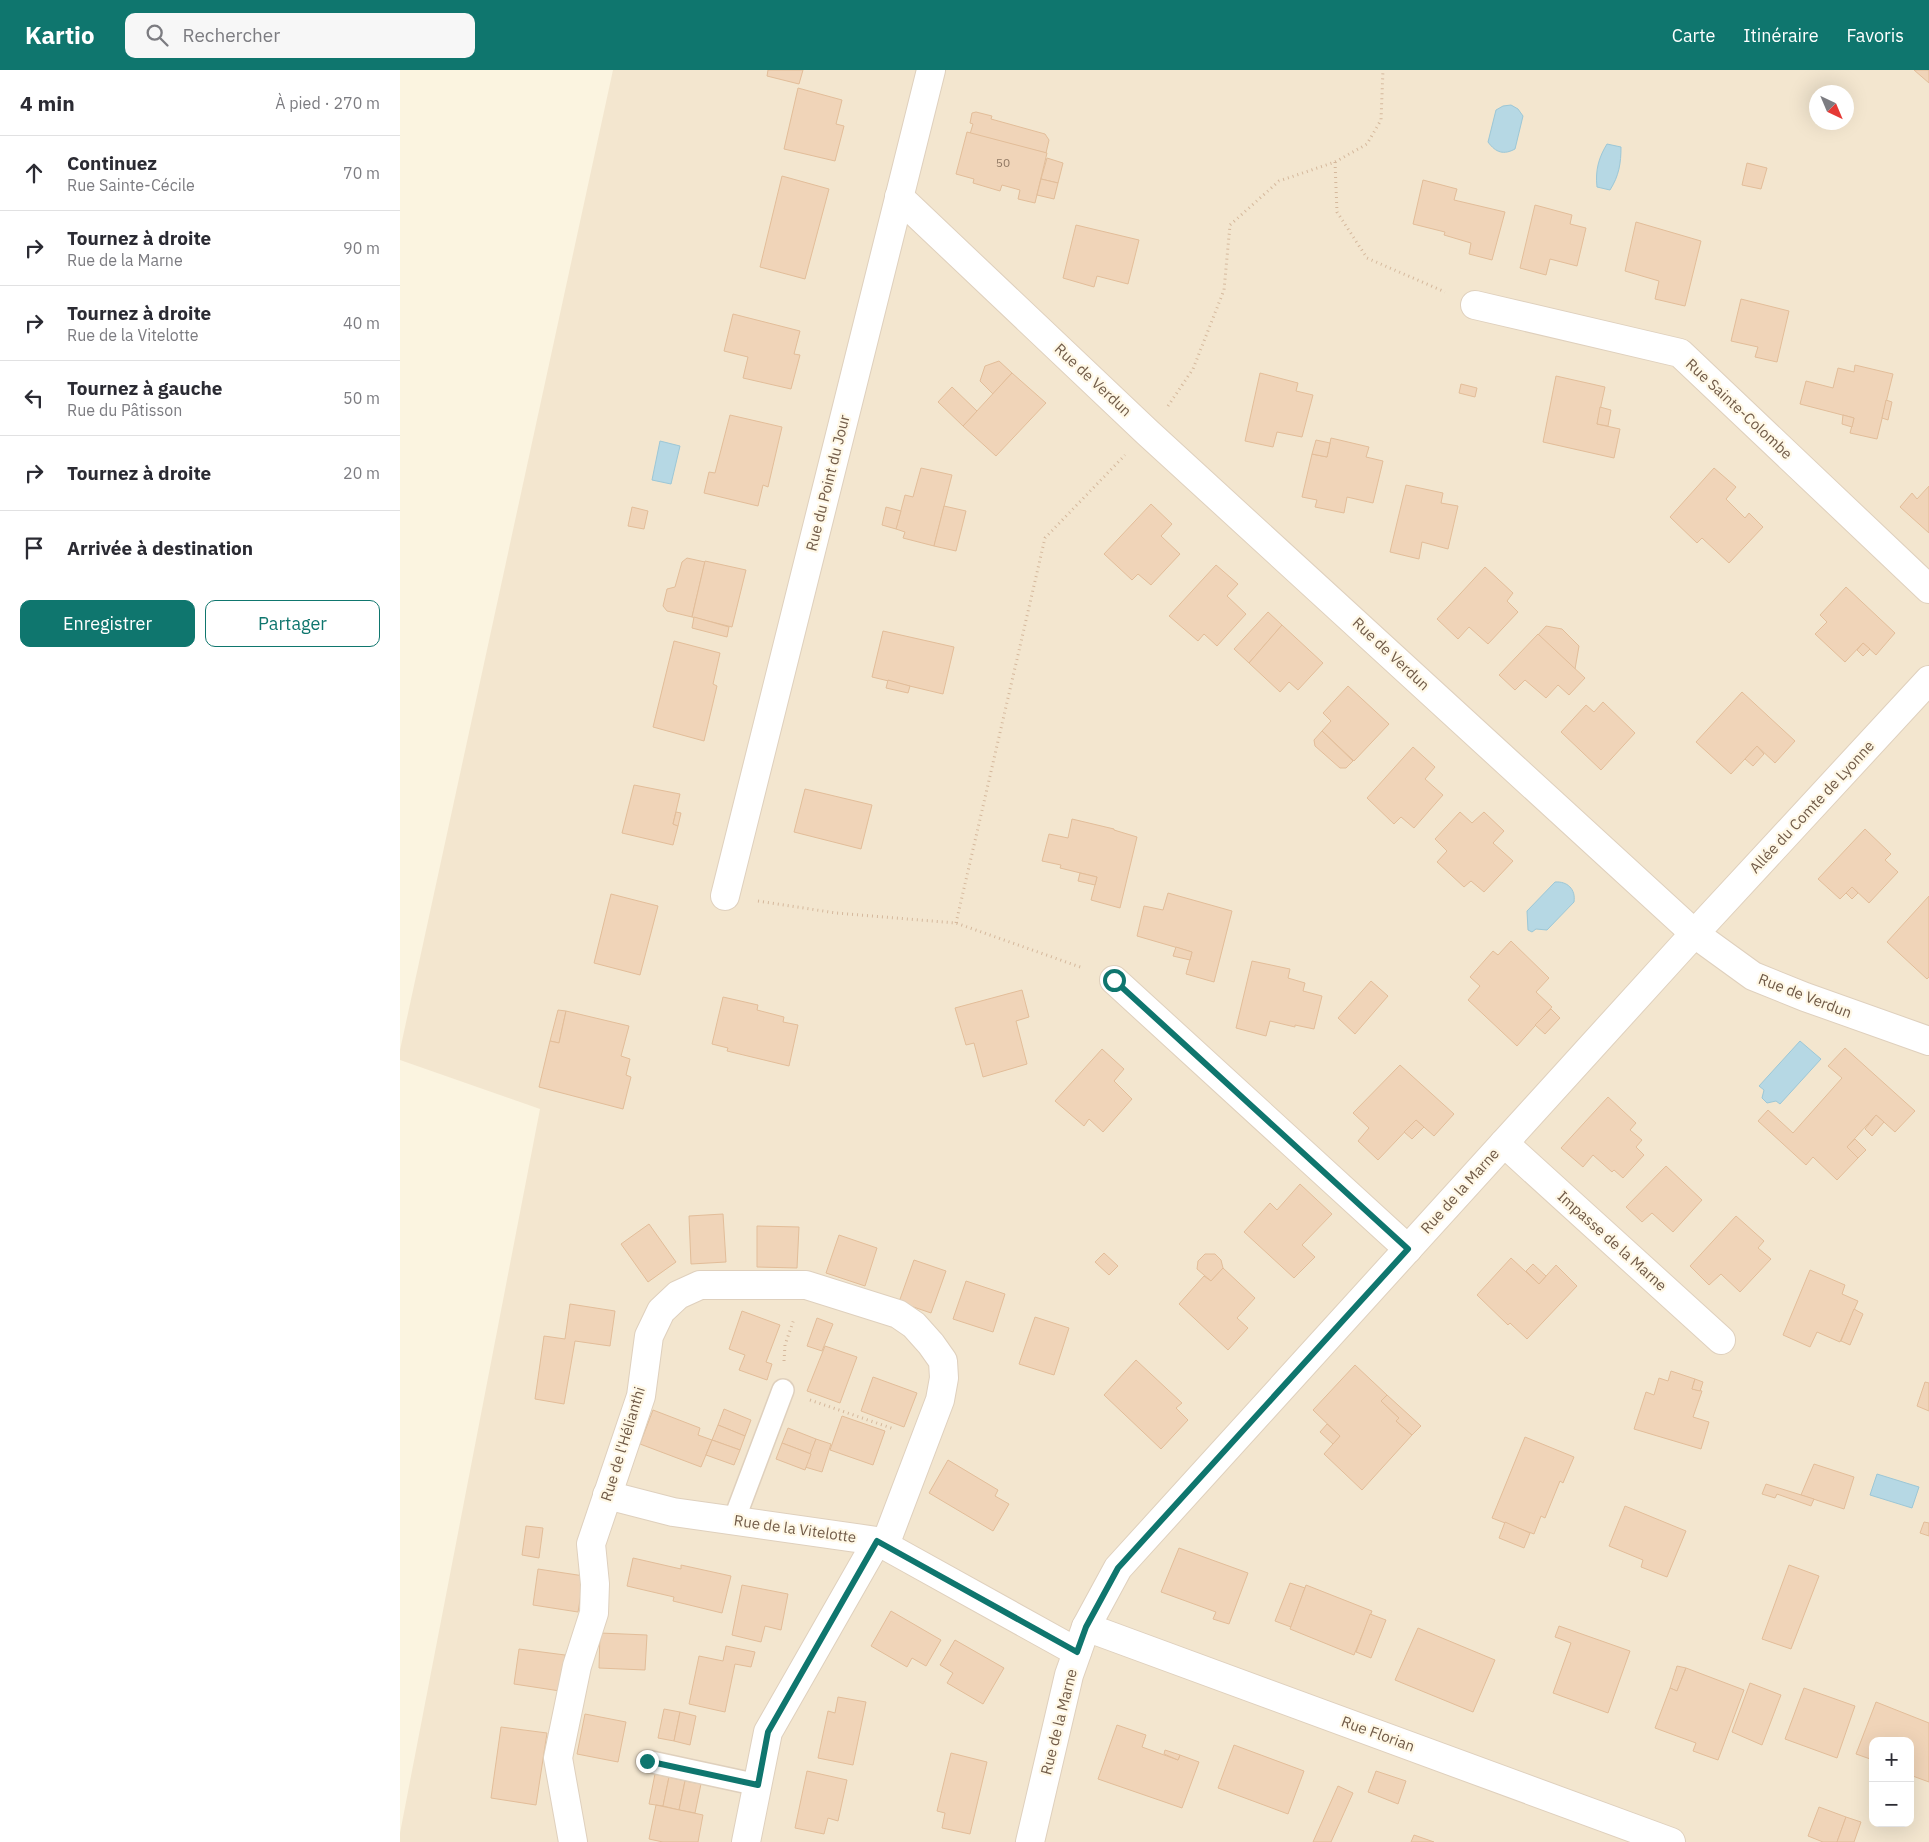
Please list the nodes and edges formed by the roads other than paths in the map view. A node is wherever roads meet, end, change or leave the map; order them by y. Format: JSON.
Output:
{"nodes":[{"id":1,"x":931,"y":70,"type":"edge"},
{"id":2,"x":899,"y":197,"type":"junction"},
{"id":3,"x":1475,"y":305,"type":"road end"},
{"id":4,"x":1929,"y":589,"type":"edge"},
{"id":5,"x":1929,"y":680,"type":"edge"},
{"id":6,"x":725,"y":896,"type":"road end"},
{"id":7,"x":1695,"y":934,"type":"junction"},
{"id":8,"x":1114,"y":980,"type":"road end"},
{"id":9,"x":1929,"y":1041,"type":"edge"},
{"id":10,"x":1504,"y":1143,"type":"junction"},
{"id":11,"x":1408,"y":1249,"type":"junction"},
{"id":12,"x":1720,"y":1340,"type":"dead end"},
{"id":13,"x":782,"y":1390,"type":"road end"},
{"id":14,"x":607,"y":1495,"type":"junction"},
{"id":15,"x":734,"y":1520,"type":"junction"},
{"id":16,"x":881,"y":1543,"type":"junction"},
{"id":17,"x":1086,"y":1627,"type":"junction"},
{"id":18,"x":1077,"y":1652,"type":"junction"},
{"id":19,"x":647,"y":1761,"type":"dead end"},
{"id":20,"x":758,"y":1785,"type":"junction"},
{"id":21,"x":573,"y":1842,"type":"edge"},
{"id":22,"x":746,"y":1842,"type":"edge"},
{"id":23,"x":1030,"y":1842,"type":"edge"},
{"id":24,"x":1671,"y":1842,"type":"edge"}],
"edges":[{"from":1,"to":2,"type":"street","name":"Rue du Point du Jour"},
{"from":2,"to":6,"type":"street","name":"Rue du Point du Jour"},
{"from":2,"to":7,"type":"street","name":"Rue de Verdun"},
{"from":3,"to":4,"type":"street","name":"Rue Sainte-Colombe"},
{"from":5,"to":7,"type":"street","name":"Allée du Comte de Lyonne"},
{"from":7,"to":9,"type":"street","name":"Rue de Verdun"},
{"from":7,"to":10,"type":"street","name":"Rue de la Marne"},
{"from":8,"to":11,"type":"street"},
{"from":10,"to":11,"type":"street","name":"Rue de la Marne"},
{"from":10,"to":12,"type":"street","name":"Impasse de la Marne"},
{"from":11,"to":17,"type":"street","name":"Rue de la Marne"},
{"from":13,"to":15,"type":"lane"},
{"from":14,"to":15,"type":"street","name":"Rue de la Vitelotte"},
{"from":14,"to":16,"type":"street","name":"Rue de l'Hélianthi"},
{"from":14,"to":21,"type":"street","name":"Rue de l'Hélianthi"},
{"from":15,"to":16,"type":"street","name":"Rue de la Vitelotte"},
{"from":16,"to":18,"type":"street","name":"Rue de la Vitelotte"},
{"from":16,"to":20,"type":"street","name":"Rue de l'Hélianthi"},
{"from":17,"to":18,"type":"street","name":"Rue de la Marne"},
{"from":17,"to":24,"type":"street","name":"Rue Florian"},
{"from":18,"to":23,"type":"street","name":"Rue de la Marne"},
{"from":19,"to":20,"type":"lane"},
{"from":20,"to":22,"type":"street","name":"Rue de l'Hélianthi"}]}
